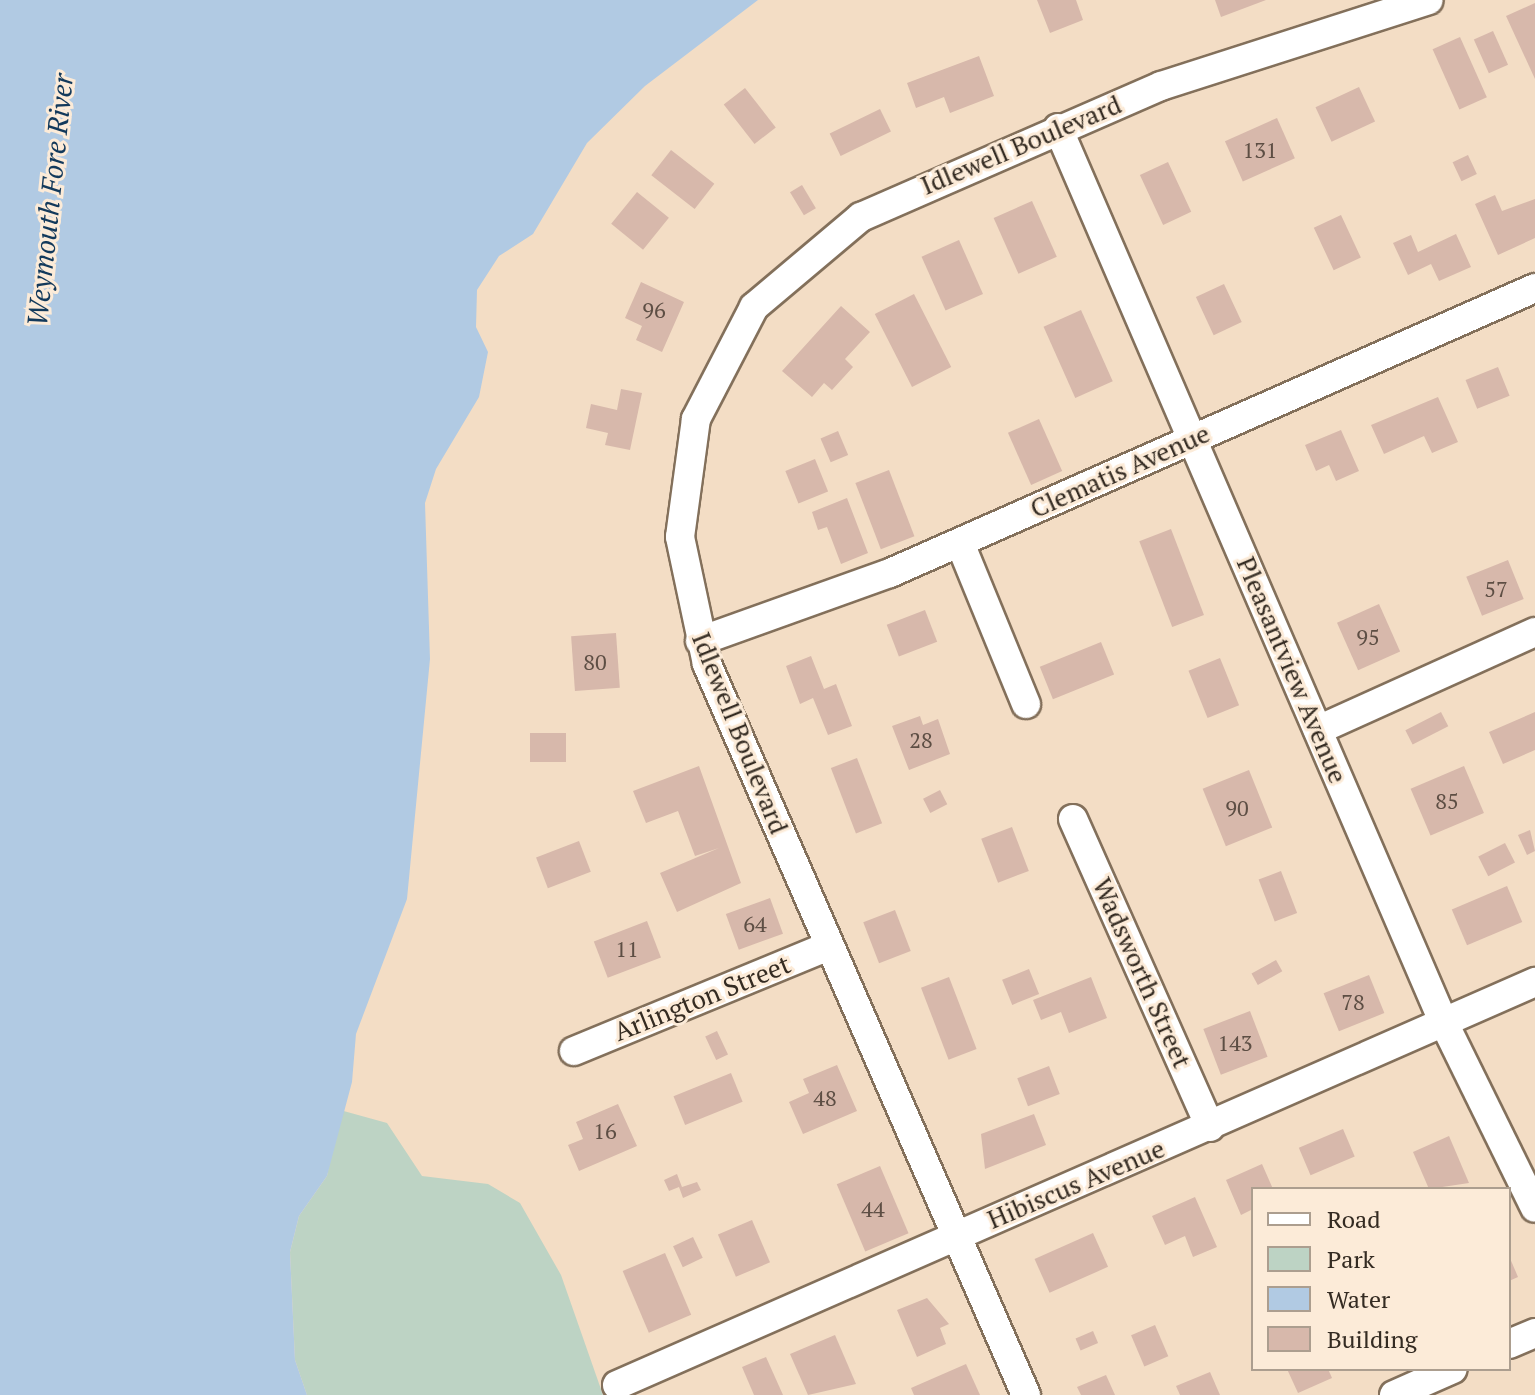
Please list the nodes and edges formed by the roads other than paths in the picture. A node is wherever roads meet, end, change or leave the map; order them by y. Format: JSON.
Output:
{"nodes":[{"id":1,"x":1429,"y":0,"type":"edge"},
{"id":2,"x":1058,"y":128,"type":"junction"},
{"id":3,"x":1535,"y":288,"type":"edge"},
{"id":4,"x":1192,"y":438,"type":"junction"},
{"id":5,"x":960,"y":543,"type":"junction"},
{"id":6,"x":1535,"y":632,"type":"edge"},
{"id":7,"x":700,"y":641,"type":"junction"},
{"id":8,"x":1026,"y":704,"type":"dead end"},
{"id":9,"x":1318,"y":730,"type":"junction"},
{"id":10,"x":1073,"y":819,"type":"dead end"},
{"id":11,"x":829,"y":946,"type":"junction"},
{"id":12,"x":1535,"y":982,"type":"edge"},
{"id":13,"x":1443,"y":1021,"type":"junction"},
{"id":14,"x":574,"y":1051,"type":"dead end"},
{"id":15,"x":1210,"y":1127,"type":"junction"},
{"id":16,"x":1535,"y":1208,"type":"edge"},
{"id":17,"x":954,"y":1237,"type":"junction"},
{"id":18,"x":1535,"y":1333,"type":"edge"},
{"id":19,"x":1511,"y":1343,"type":"edge"},
{"id":20,"x":1448,"y":1371,"type":"edge"},
{"id":21,"x":617,"y":1385,"type":"dead end"},
{"id":22,"x":1026,"y":1395,"type":"edge"},
{"id":23,"x":1394,"y":1395,"type":"edge"}],
"edges":[{"from":1,"to":2,"type":"street","name":"Idlewell Boulevard"},
{"from":2,"to":4,"type":"street","name":"Pleasantview Avenue"},
{"from":2,"to":7,"type":"street","name":"Idlewell Boulevard"},
{"from":3,"to":4,"type":"street","name":"Clematis Avenue"},
{"from":4,"to":5,"type":"street","name":"Clematis Avenue"},
{"from":4,"to":9,"type":"street","name":"Pleasantview Avenue"},
{"from":5,"to":7,"type":"street","name":"Clematis Avenue"},
{"from":5,"to":8,"type":"street"},
{"from":6,"to":9,"type":"street"},
{"from":7,"to":11,"type":"street","name":"Idlewell Boulevard"},
{"from":9,"to":13,"type":"street","name":"Pleasantview Avenue"},
{"from":10,"to":15,"type":"street","name":"Wadsworth Street"},
{"from":11,"to":14,"type":"street","name":"Arlington Street"},
{"from":11,"to":17,"type":"street","name":"Idlewell Boulevard"},
{"from":12,"to":13,"type":"street","name":"Hibiscus Avenue"},
{"from":13,"to":15,"type":"street","name":"Hibiscus Avenue"},
{"from":13,"to":16,"type":"street","name":"Pleasantview Avenue"},
{"from":15,"to":17,"type":"street","name":"Hibiscus Avenue"},
{"from":17,"to":21,"type":"street","name":"Hibiscus Avenue"},
{"from":17,"to":22,"type":"street","name":"Idlewell Boulevard"},
{"from":18,"to":19,"type":"street"},
{"from":20,"to":23,"type":"street"}]}
